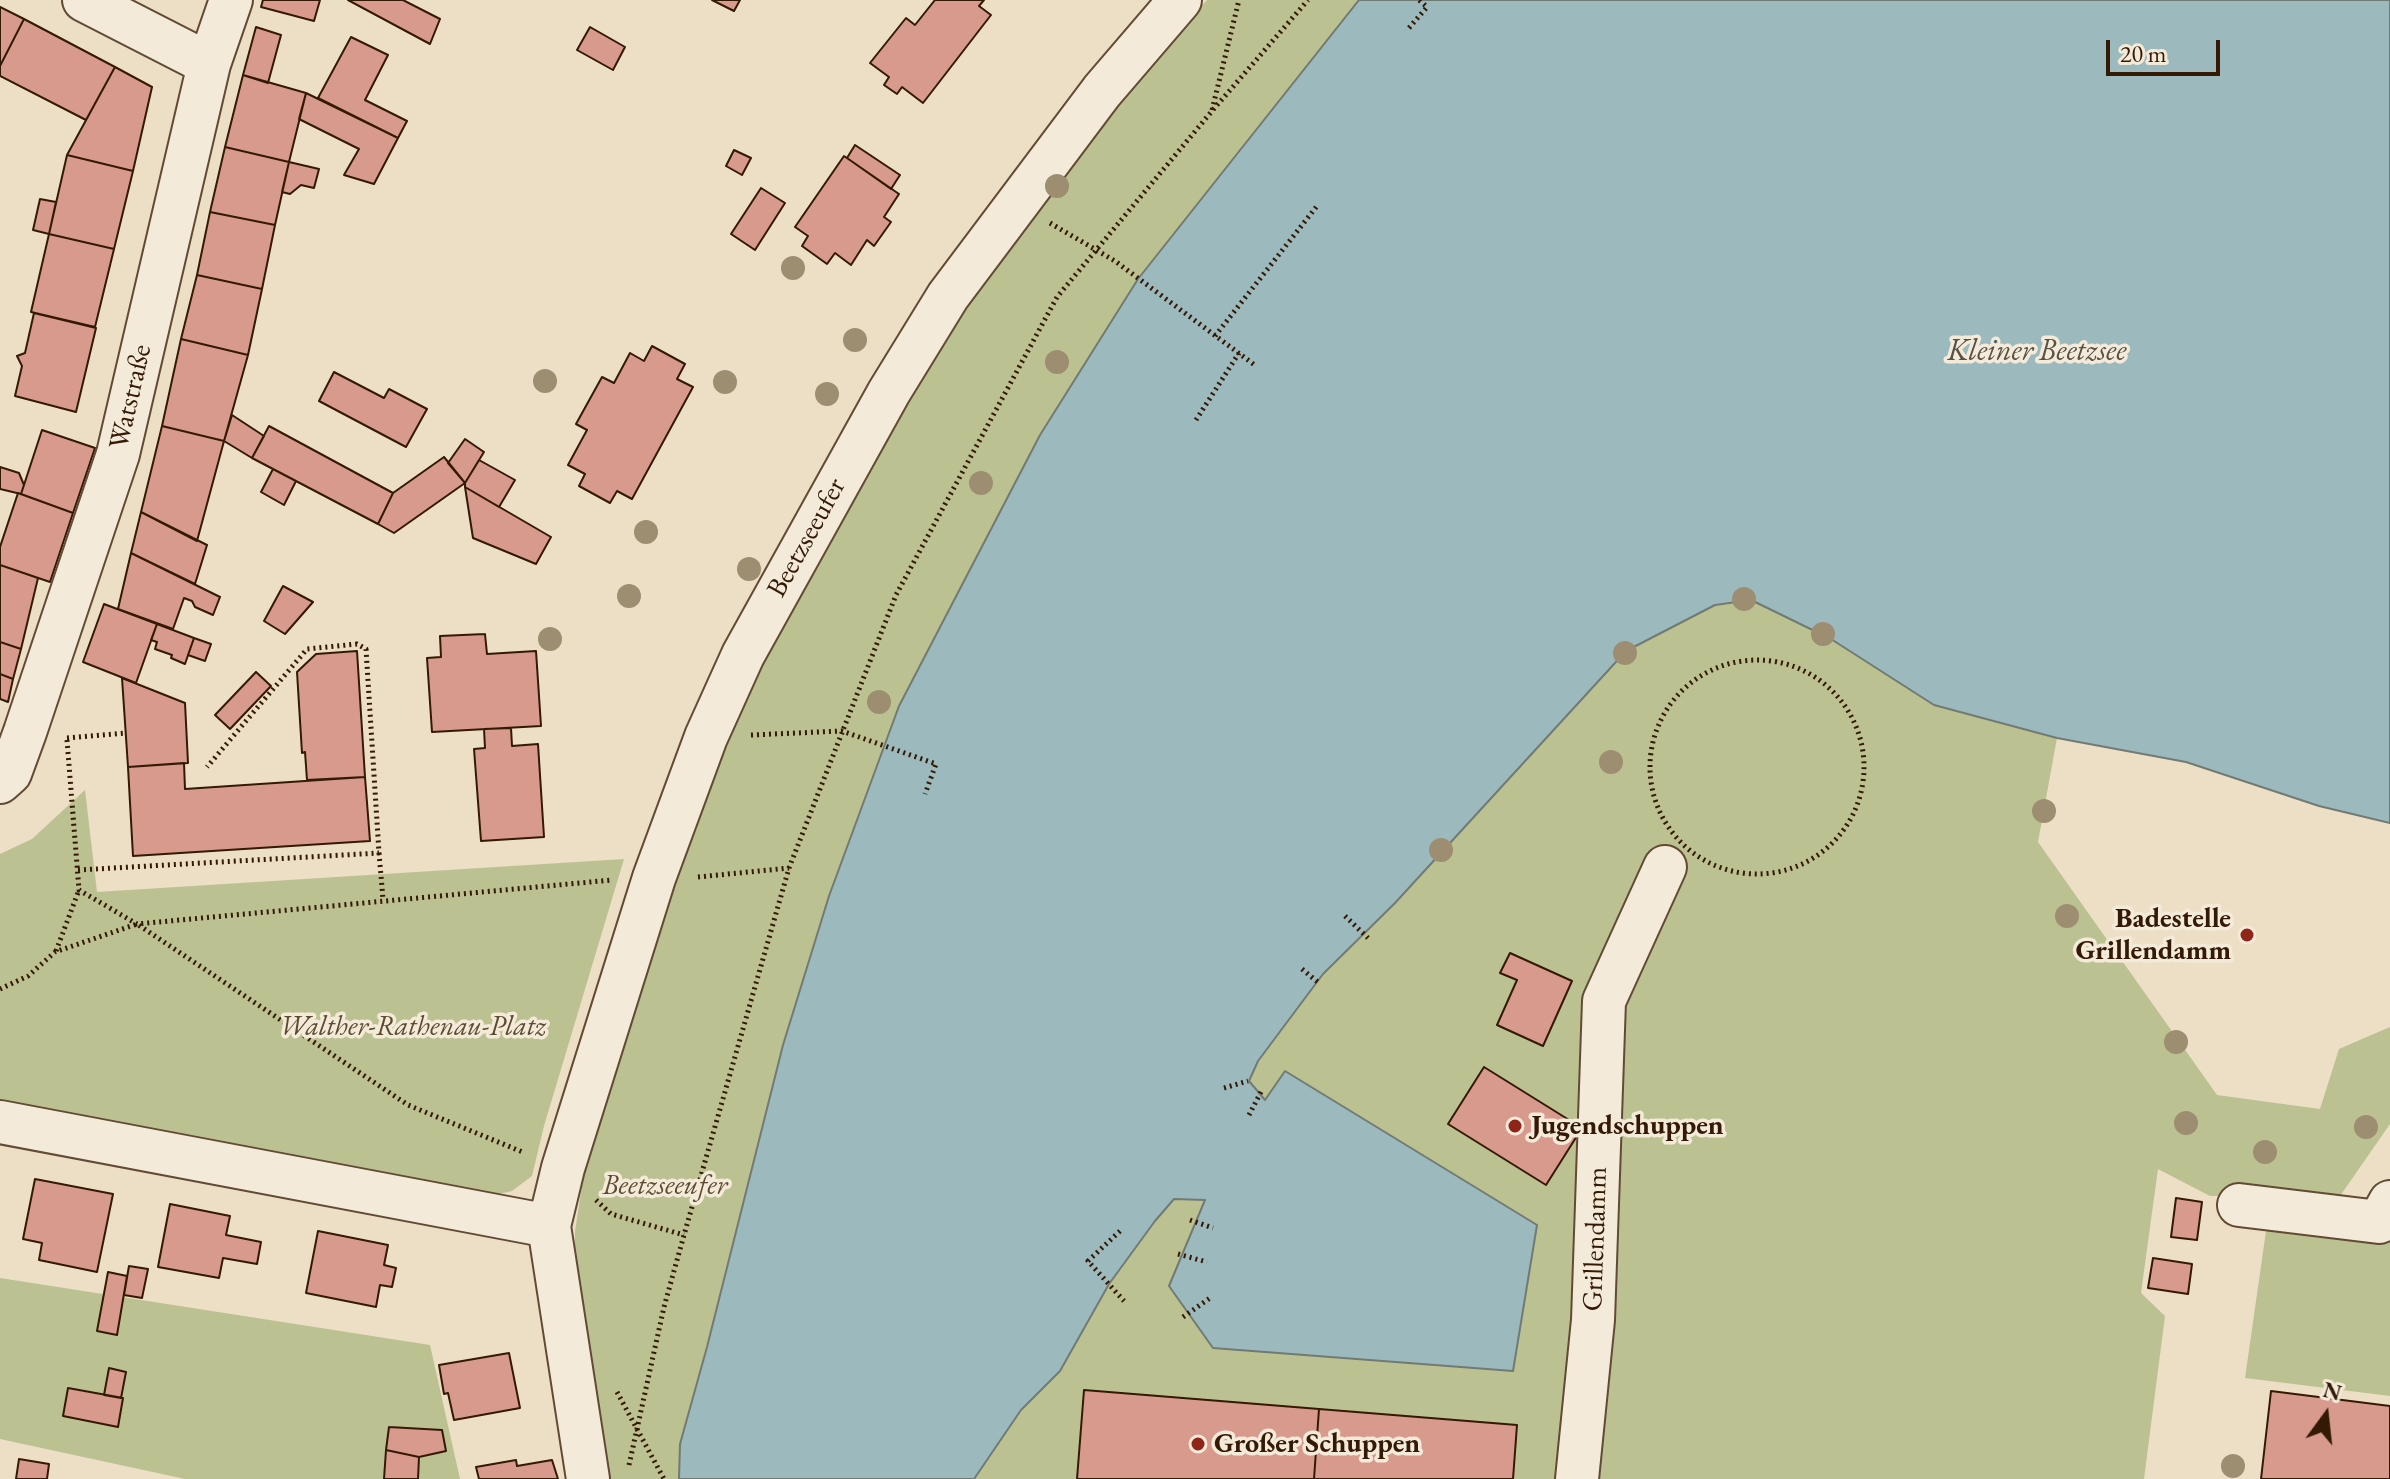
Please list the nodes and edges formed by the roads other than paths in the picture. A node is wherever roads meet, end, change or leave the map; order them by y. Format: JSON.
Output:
{"nodes":[{"id":1,"x":84,"y":0,"type":"edge"},
{"id":2,"x":231,"y":0,"type":"edge"},
{"id":3,"x":1180,"y":0,"type":"edge"},
{"id":4,"x":209,"y":64,"type":"junction"},
{"id":5,"x":0,"y":782,"type":"edge"},
{"id":6,"x":1677,"y":859,"type":"road end"},
{"id":7,"x":0,"y":1122,"type":"edge"},
{"id":8,"x":2390,"y":1202,"type":"edge"},
{"id":9,"x":2239,"y":1205,"type":"dead end"},
{"id":10,"x":549,"y":1226,"type":"junction"},
{"id":11,"x":588,"y":1479,"type":"edge"},
{"id":12,"x":1577,"y":1479,"type":"edge"}],
"edges":[{"from":1,"to":4,"type":"street"},
{"from":2,"to":4,"type":"street","name":"Watstraße"},
{"from":3,"to":10,"type":"street","name":"Beetzseeufer"},
{"from":4,"to":5,"type":"street","name":"Watstraße"},
{"from":6,"to":12,"type":"street","name":"Grillendamm"},
{"from":7,"to":10,"type":"street"},
{"from":8,"to":9,"type":"street"},
{"from":10,"to":11,"type":"street","name":"Beetzseeufer"}]}
